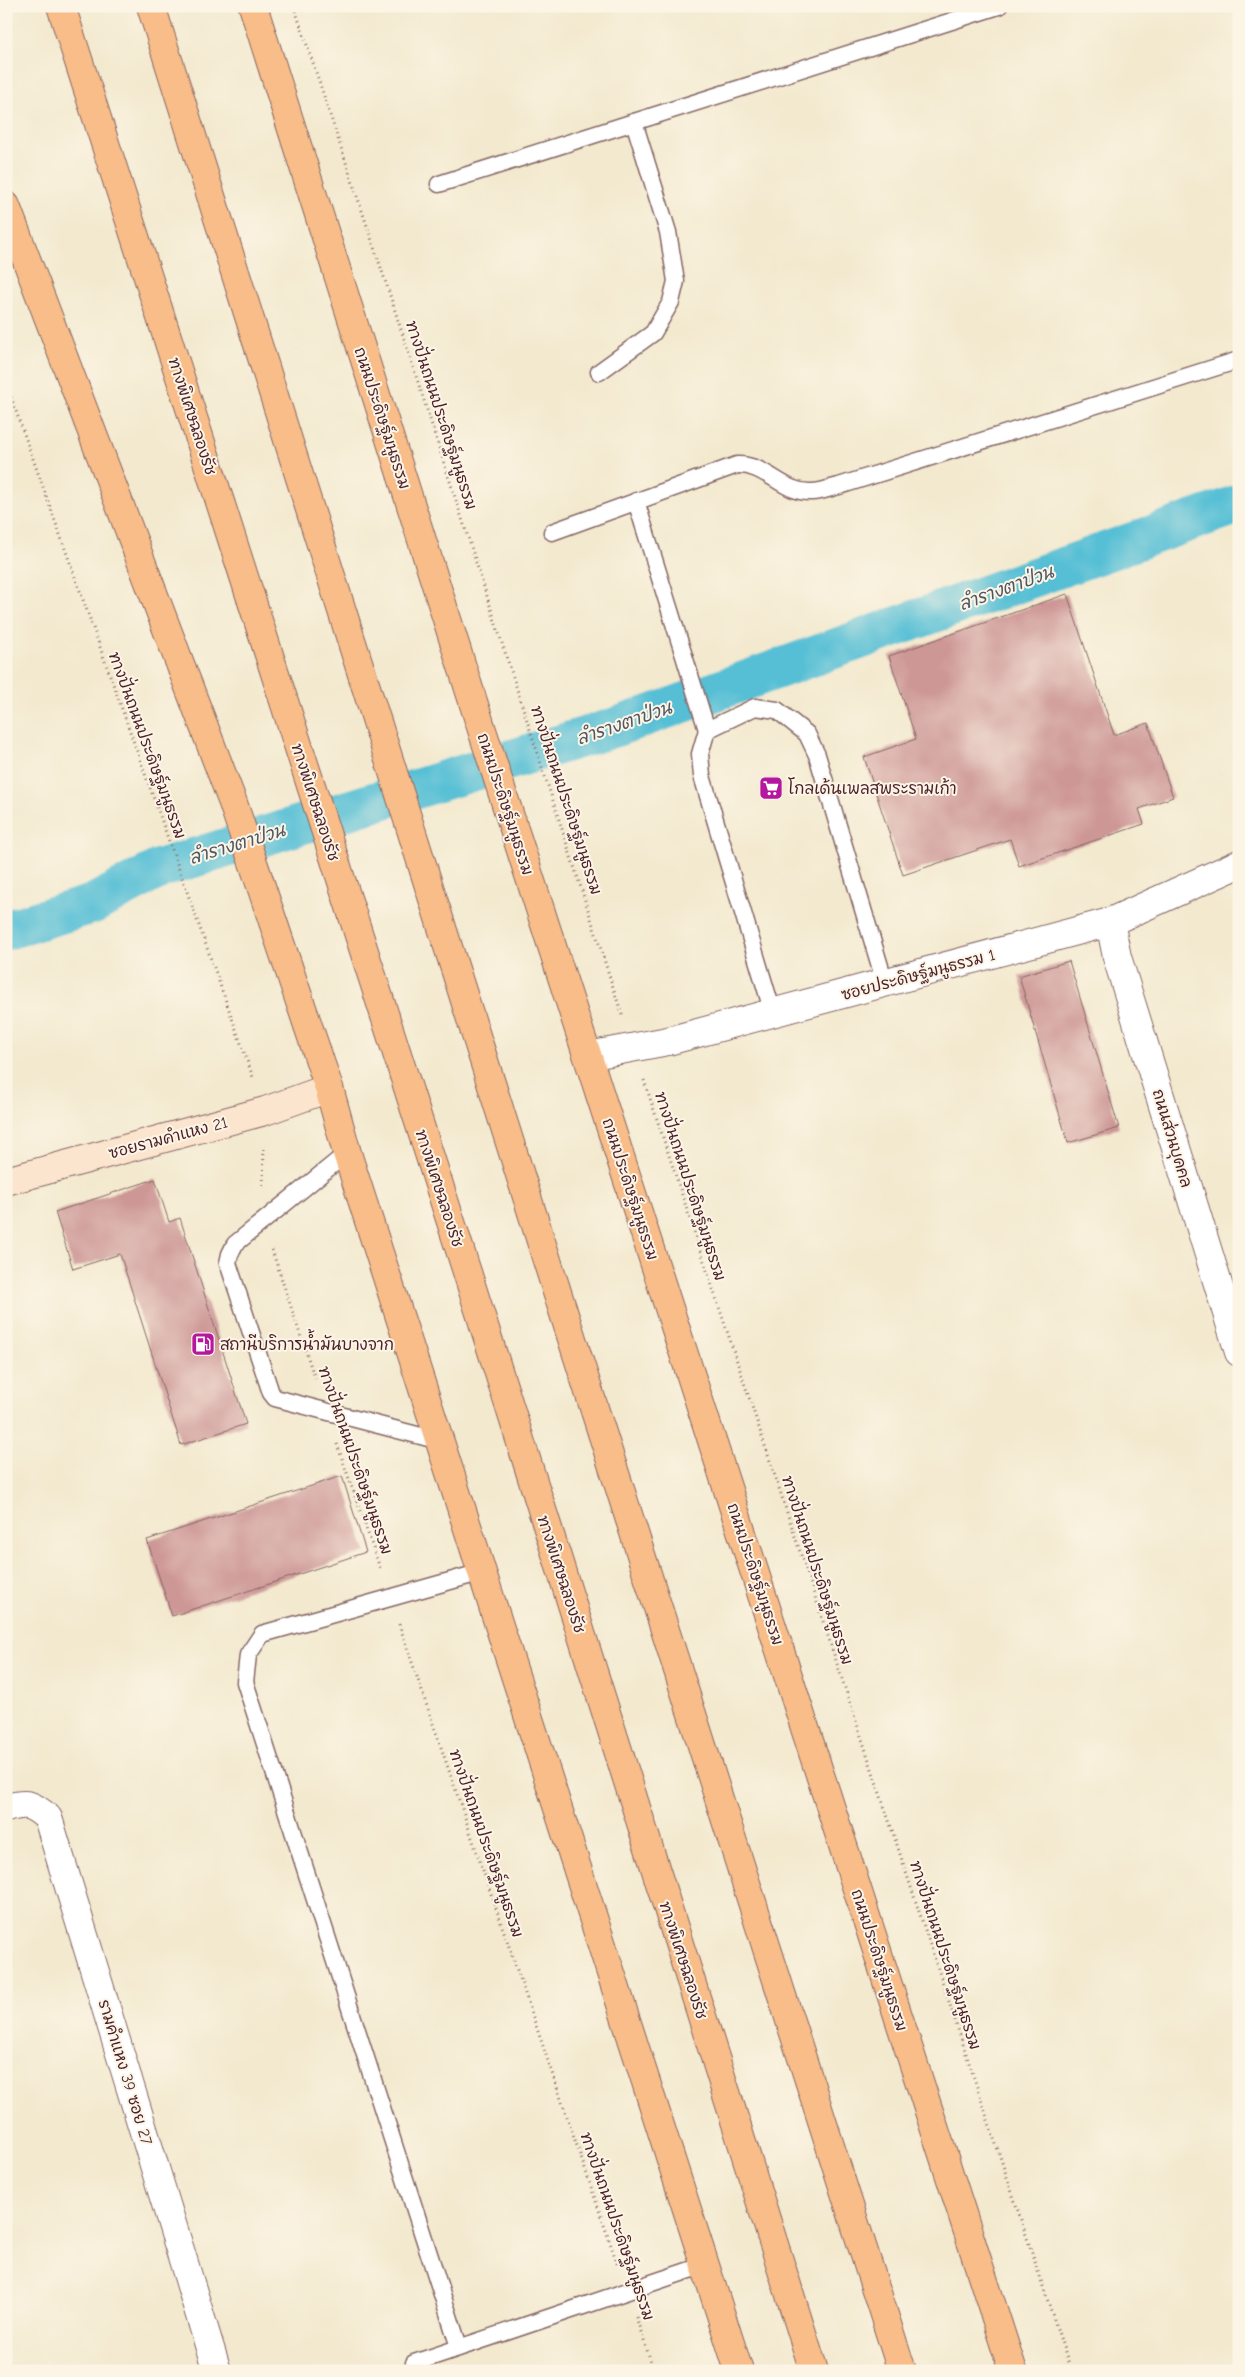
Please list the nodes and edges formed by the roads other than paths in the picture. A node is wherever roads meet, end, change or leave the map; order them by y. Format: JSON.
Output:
{"nodes":[{"id":1,"x":61,"y":6,"type":"edge"},
{"id":2,"x":151,"y":6,"type":"edge"},
{"id":3,"x":252,"y":6,"type":"edge"},
{"id":4,"x":999,"y":6,"type":"edge"},
{"id":5,"x":634,"y":122,"type":"junction"},
{"id":6,"x":439,"y":184,"type":"dead end"},
{"id":7,"x":6,"y":206,"type":"edge"},
{"id":8,"x":1239,"y":360,"type":"edge"},
{"id":9,"x":599,"y":372,"type":"dead end"},
{"id":10,"x":636,"y":501,"type":"junction"},
{"id":11,"x":552,"y":532,"type":"dead end"},
{"id":12,"x":707,"y":730,"type":"junction"},
{"id":13,"x":1239,"y":864,"type":"edge"},
{"id":14,"x":1110,"y":922,"type":"junction"},
{"id":15,"x":885,"y":982,"type":"junction"},
{"id":16,"x":773,"y":1012,"type":"junction"},
{"id":17,"x":588,"y":1056,"type":"junction"},
{"id":18,"x":329,"y":1088,"type":"junction"},
{"id":19,"x":347,"y":1153,"type":"junction"},
{"id":20,"x":6,"y":1181,"type":"edge"},
{"id":21,"x":1239,"y":1352,"type":"edge"},
{"id":22,"x":440,"y":1441,"type":"junction"},
{"id":23,"x":482,"y":1572,"type":"junction"},
{"id":24,"x":6,"y":1808,"type":"edge"},
{"id":25,"x":705,"y":2265,"type":"junction"},
{"id":26,"x":459,"y":2347,"type":"junction"},
{"id":27,"x":414,"y":2363,"type":"dead end"},
{"id":28,"x":217,"y":2371,"type":"edge"},
{"id":29,"x":739,"y":2371,"type":"edge"},
{"id":30,"x":814,"y":2371,"type":"edge"},
{"id":31,"x":902,"y":2371,"type":"edge"},
{"id":32,"x":1013,"y":2371,"type":"edge"}],
"edges":[{"from":1,"to":30,"type":"main road","name":"ทางพิเศษฉลองรัช"},
{"from":2,"to":31,"type":"main road"},
{"from":3,"to":17,"type":"main road","name":"ถนนประดิษฐ์มนูธรรม"},
{"from":4,"to":5,"type":"lane"},
{"from":5,"to":6,"type":"lane"},
{"from":5,"to":9,"type":"lane"},
{"from":7,"to":18,"type":"main road"},
{"from":8,"to":10,"type":"lane"},
{"from":10,"to":11,"type":"lane"},
{"from":10,"to":12,"type":"lane"},
{"from":12,"to":15,"type":"lane"},
{"from":12,"to":16,"type":"lane"},
{"from":13,"to":14,"type":"street","name":"ซอยประดิษฐ์มนูธรรม 1"},
{"from":14,"to":15,"type":"street","name":"ซอยประดิษฐ์มนูธรรม 1"},
{"from":14,"to":21,"type":"street","name":"ถนนส่วนบุคคล"},
{"from":15,"to":16,"type":"street","name":"ซอยประดิษฐ์มนูธรรม 1"},
{"from":16,"to":17,"type":"street","name":"ซอยประดิษฐ์มนูธรรม 1"},
{"from":17,"to":32,"type":"main road","name":"ถนนประดิษฐ์มนูธรรม"},
{"from":18,"to":19,"type":"main road"},
{"from":18,"to":20,"type":"street","name":"ซอยรามคำแหง 21"},
{"from":19,"to":22,"type":"main road"},
{"from":19,"to":22,"type":"lane"},
{"from":22,"to":23,"type":"main road"},
{"from":23,"to":25,"type":"main road"},
{"from":23,"to":26,"type":"lane"},
{"from":24,"to":28,"type":"street","name":"รามคำแหง 39 ซอย 27"},
{"from":25,"to":26,"type":"lane"},
{"from":25,"to":29,"type":"main road"},
{"from":26,"to":27,"type":"lane"}]}
